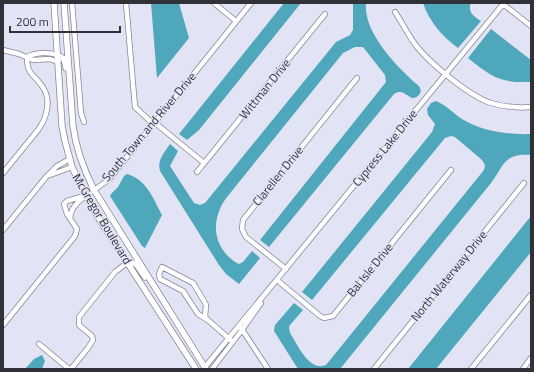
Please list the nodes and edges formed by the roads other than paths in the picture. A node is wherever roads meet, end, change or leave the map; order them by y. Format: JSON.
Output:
{"nodes":[{"id":1,"x":54,"y":3,"type":"edge"},
{"id":2,"x":64,"y":3,"type":"edge"},
{"id":3,"x":72,"y":3,"type":"edge"},
{"id":4,"x":126,"y":3,"type":"edge"},
{"id":5,"x":214,"y":3,"type":"edge"},
{"id":6,"x":251,"y":3,"type":"edge"},
{"id":7,"x":503,"y":4,"type":"edge"},
{"id":8,"x":395,"y":12,"type":"dead end"},
{"id":9,"x":325,"y":14,"type":"dead end"},
{"id":10,"x":236,"y":21,"type":"junction"},
{"id":11,"x":531,"y":26,"type":"edge"},
{"id":12,"x":3,"y":50,"type":"edge"},
{"id":13,"x":27,"y":57,"type":"junction"},
{"id":14,"x":58,"y":58,"type":"junction"},
{"id":15,"x":446,"y":74,"type":"junction"},
{"id":16,"x":357,"y":78,"type":"dead end"},
{"id":17,"x":70,"y":86,"type":"junction"},
{"id":18,"x":531,"y":107,"type":"edge"},
{"id":19,"x":84,"y":122,"type":"dead end"},
{"id":20,"x":154,"y":122,"type":"junction"},
{"id":21,"x":70,"y":159,"type":"junction"},
{"id":22,"x":204,"y":163,"type":"junction"},
{"id":23,"x":72,"y":168,"type":"junction"},
{"id":24,"x":451,"y":170,"type":"dead end"},
{"id":25,"x":198,"y":172,"type":"dead end"},
{"id":26,"x":3,"y":173,"type":"edge"},
{"id":27,"x":46,"y":177,"type":"junction"},
{"id":28,"x":524,"y":183,"type":"dead end"},
{"id":29,"x":94,"y":190,"type":"junction"},
{"id":30,"x":86,"y":196,"type":"junction"},
{"id":31,"x":70,"y":219,"type":"junction"},
{"id":32,"x":3,"y":230,"type":"edge"},
{"id":33,"x":128,"y":262,"type":"junction"},
{"id":34,"x":286,"y":269,"type":"junction"},
{"id":35,"x":277,"y":280,"type":"junction"},
{"id":36,"x":267,"y":293,"type":"junction"},
{"id":37,"x":160,"y":295,"type":"junction"},
{"id":38,"x":531,"y":295,"type":"edge"},
{"id":39,"x":209,"y":321,"type":"junction"},
{"id":40,"x":3,"y":324,"type":"edge"},
{"id":41,"x":238,"y":326,"type":"junction"},
{"id":42,"x":242,"y":330,"type":"junction"},
{"id":43,"x":228,"y":338,"type":"junction"},
{"id":44,"x":233,"y":342,"type":"junction"},
{"id":45,"x":38,"y":344,"type":"dead end"},
{"id":46,"x":531,"y":358,"type":"edge"},
{"id":47,"x":205,"y":368,"type":"edge"},
{"id":48,"x":70,"y":369,"type":"edge"},
{"id":49,"x":196,"y":369,"type":"edge"},
{"id":50,"x":212,"y":369,"type":"edge"},
{"id":51,"x":268,"y":369,"type":"edge"},
{"id":52,"x":374,"y":369,"type":"edge"},
{"id":53,"x":471,"y":369,"type":"edge"},
{"id":54,"x":523,"y":369,"type":"edge"}],
"edges":[{"from":1,"to":14,"type":"main road","name":"McGregor Boulevard"},
{"from":2,"to":17,"type":"main road","name":"McGregor Boulevard"},
{"from":3,"to":19,"type":"street"},
{"from":4,"to":20,"type":"street"},
{"from":5,"to":10,"type":"street"},
{"from":6,"to":10,"type":"street","name":"South Town and River Drive"},
{"from":7,"to":11,"type":"street"},
{"from":7,"to":15,"type":"street","name":"Cypress Lake Drive"},
{"from":8,"to":15,"type":"street"},
{"from":9,"to":22,"type":"street","name":"Wittman Drive"},
{"from":10,"to":20,"type":"street","name":"South Town and River Drive"},
{"from":12,"to":13,"type":"street"},
{"from":13,"to":14,"type":"street"},
{"from":13,"to":26,"type":"street"},
{"from":14,"to":17,"type":"main road"},
{"from":14,"to":21,"type":"main road","name":"McGregor Boulevard"},
{"from":15,"to":18,"type":"street"},
{"from":15,"to":34,"type":"street","name":"Cypress Lake Drive"},
{"from":16,"to":34,"type":"street","name":"Clarellen Drive"},
{"from":17,"to":29,"type":"main road","name":"McGregor Boulevard"},
{"from":20,"to":22,"type":"street"},
{"from":20,"to":29,"type":"street","name":"South Town and River Drive"},
{"from":21,"to":23,"type":"main road","name":"McGregor Boulevard"},
{"from":21,"to":27,"type":"street"},
{"from":22,"to":25,"type":"street","name":"Wittman Drive"},
{"from":23,"to":27,"type":"street"},
{"from":23,"to":30,"type":"main road","name":"McGregor Boulevard"},
{"from":24,"to":35,"type":"street","name":"Bal Isle Drive"},
{"from":27,"to":32,"type":"street"},
{"from":28,"to":52,"type":"street","name":"North Waterway Drive"},
{"from":29,"to":30,"type":"street","name":"South Town and River Drive"},
{"from":29,"to":37,"type":"main road","name":"McGregor Boulevard"},
{"from":30,"to":31,"type":"street","name":"South Town and River Drive"},
{"from":30,"to":31,"type":"street"},
{"from":30,"to":33,"type":"main road","name":"McGregor Boulevard"},
{"from":31,"to":40,"type":"street"},
{"from":33,"to":37,"type":"main road"},
{"from":33,"to":48,"type":"street"},
{"from":33,"to":49,"type":"main road","name":"McGregor Boulevard"},
{"from":34,"to":35,"type":"street","name":"Cypress Lake Drive"},
{"from":35,"to":36,"type":"street","name":"Cypress Lake Drive"},
{"from":36,"to":41,"type":"street","name":"Cypress Lake Drive"},
{"from":36,"to":42,"type":"street","name":"Cypress Lake Drive"},
{"from":37,"to":47,"type":"main road","name":"McGregor Boulevard"},
{"from":38,"to":53,"type":"street"},
{"from":39,"to":39,"type":"street"},
{"from":39,"to":43,"type":"street"},
{"from":41,"to":42,"type":"street"},
{"from":41,"to":43,"type":"street","name":"Cypress Lake Drive"},
{"from":42,"to":44,"type":"street","name":"Cypress Lake Drive"},
{"from":42,"to":51,"type":"street"},
{"from":43,"to":44,"type":"street"},
{"from":43,"to":47,"type":"street","name":"Cypress Lake Drive"},
{"from":44,"to":50,"type":"street","name":"Cypress Lake Drive"},
{"from":45,"to":48,"type":"street"},
{"from":46,"to":54,"type":"street"}]}
